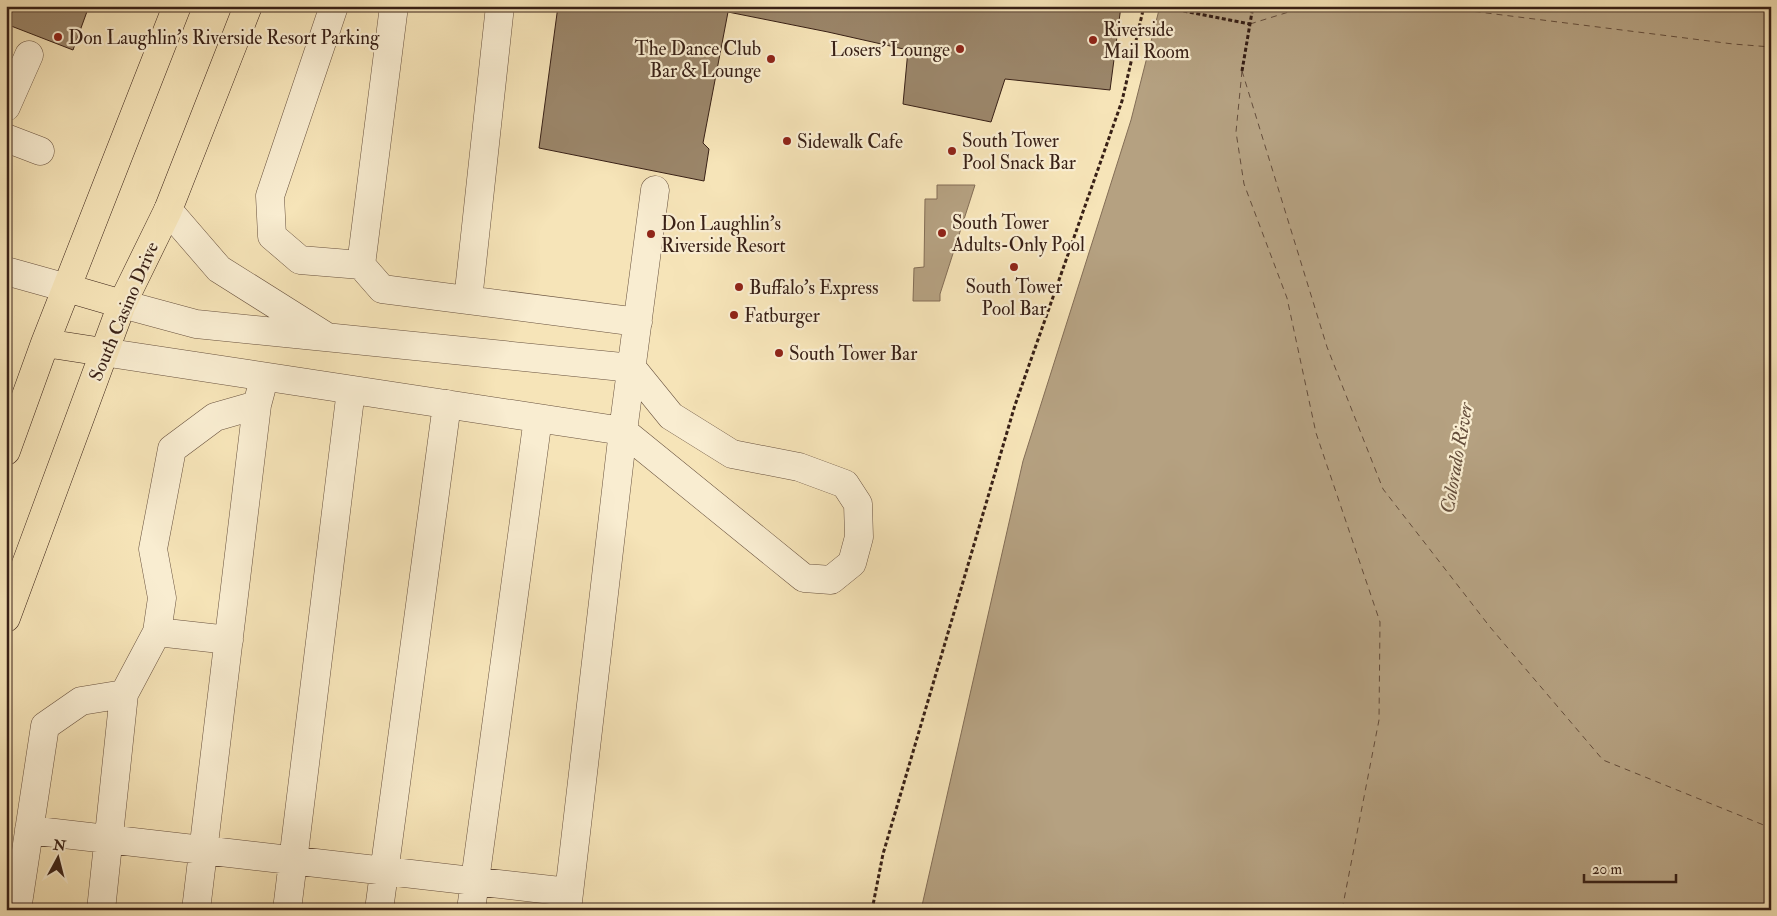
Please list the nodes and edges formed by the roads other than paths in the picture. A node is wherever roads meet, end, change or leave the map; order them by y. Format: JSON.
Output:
{"nodes":[{"id":1,"x":178,"y":6,"type":"edge"},
{"id":2,"x":248,"y":6,"type":"edge"},
{"id":3,"x":334,"y":6,"type":"edge"},
{"id":4,"x":394,"y":6,"type":"edge"},
{"id":5,"x":500,"y":6,"type":"edge"},
{"id":6,"x":29,"y":54,"type":"dead end"},
{"id":7,"x":10,"y":92,"type":"edge"},
{"id":8,"x":6,"y":138,"type":"edge"},
{"id":9,"x":40,"y":151,"type":"dead end"},
{"id":10,"x":655,"y":190,"type":"dead end"},
{"id":11,"x":168,"y":210,"type":"junction"},
{"id":12,"x":361,"y":265,"type":"junction"},
{"id":13,"x":6,"y":271,"type":"edge"},
{"id":14,"x":68,"y":288,"type":"junction"},
{"id":15,"x":468,"y":300,"type":"junction"},
{"id":16,"x":122,"y":304,"type":"junction"},
{"id":17,"x":638,"y":322,"type":"junction"},
{"id":18,"x":325,"y":336,"type":"junction"},
{"id":19,"x":46,"y":343,"type":"junction"},
{"id":20,"x":103,"y":352,"type":"junction"},
{"id":21,"x":632,"y":368,"type":"junction"},
{"id":22,"x":264,"y":376,"type":"junction"},
{"id":23,"x":351,"y":390,"type":"junction"},
{"id":24,"x":447,"y":404,"type":"junction"},
{"id":25,"x":257,"y":405,"type":"junction"},
{"id":26,"x":538,"y":418,"type":"junction"},
{"id":27,"x":622,"y":431,"type":"junction"},
{"id":28,"x":6,"y":451,"type":"edge"},
{"id":29,"x":6,"y":618,"type":"edge"},
{"id":30,"x":157,"y":632,"type":"junction"},
{"id":31,"x":229,"y":640,"type":"junction"},
{"id":32,"x":124,"y":694,"type":"junction"},
{"id":33,"x":29,"y":830,"type":"junction"},
{"id":34,"x":108,"y":839,"type":"junction"},
{"id":35,"x":203,"y":850,"type":"junction"},
{"id":36,"x":294,"y":860,"type":"junction"},
{"id":37,"x":384,"y":870,"type":"junction"},
{"id":38,"x":475,"y":881,"type":"junction"},
{"id":39,"x":568,"y":901,"type":"edge"},
{"id":40,"x":17,"y":910,"type":"edge"},
{"id":41,"x":100,"y":910,"type":"edge"},
{"id":42,"x":196,"y":910,"type":"edge"},
{"id":43,"x":287,"y":910,"type":"edge"},
{"id":44,"x":379,"y":910,"type":"edge"},
{"id":45,"x":472,"y":910,"type":"edge"}],
"edges":[{"from":1,"to":14,"type":"main road"},
{"from":2,"to":11,"type":"main road","name":"South Casino Drive"},
{"from":3,"to":12,"type":"lane"},
{"from":4,"to":12,"type":"lane"},
{"from":5,"to":15,"type":"lane"},
{"from":6,"to":7,"type":"lane"},
{"from":8,"to":9,"type":"lane"},
{"from":10,"to":17,"type":"lane"},
{"from":11,"to":16,"type":"main road","name":"South Casino Drive"},
{"from":11,"to":18,"type":"lane"},
{"from":12,"to":15,"type":"lane"},
{"from":13,"to":14,"type":"lane"},
{"from":14,"to":16,"type":"main road"},
{"from":14,"to":19,"type":"main road"},
{"from":15,"to":17,"type":"lane"},
{"from":16,"to":18,"type":"lane"},
{"from":16,"to":20,"type":"main road","name":"South Casino Drive"},
{"from":17,"to":21,"type":"lane"},
{"from":18,"to":21,"type":"lane"},
{"from":19,"to":20,"type":"main road"},
{"from":19,"to":28,"type":"main road"},
{"from":20,"to":22,"type":"lane"},
{"from":20,"to":29,"type":"main road","name":"South Casino Drive"},
{"from":21,"to":27,"type":"lane"},
{"from":21,"to":27,"type":"lane"},
{"from":22,"to":23,"type":"lane"},
{"from":22,"to":25,"type":"lane"},
{"from":23,"to":24,"type":"lane"},
{"from":23,"to":36,"type":"lane"},
{"from":24,"to":26,"type":"lane"},
{"from":24,"to":37,"type":"lane"},
{"from":25,"to":30,"type":"lane"},
{"from":25,"to":31,"type":"lane"},
{"from":26,"to":27,"type":"lane"},
{"from":26,"to":38,"type":"lane"},
{"from":27,"to":39,"type":"lane"},
{"from":30,"to":31,"type":"lane"},
{"from":30,"to":32,"type":"lane"},
{"from":31,"to":35,"type":"lane"},
{"from":32,"to":33,"type":"lane"},
{"from":32,"to":34,"type":"lane"},
{"from":33,"to":34,"type":"lane"},
{"from":33,"to":40,"type":"lane"},
{"from":34,"to":35,"type":"lane"},
{"from":34,"to":41,"type":"lane"},
{"from":35,"to":36,"type":"lane"},
{"from":35,"to":42,"type":"lane"},
{"from":36,"to":37,"type":"lane"},
{"from":36,"to":43,"type":"lane"},
{"from":37,"to":38,"type":"lane"},
{"from":37,"to":44,"type":"lane"},
{"from":38,"to":39,"type":"lane"},
{"from":38,"to":45,"type":"lane"}]}
